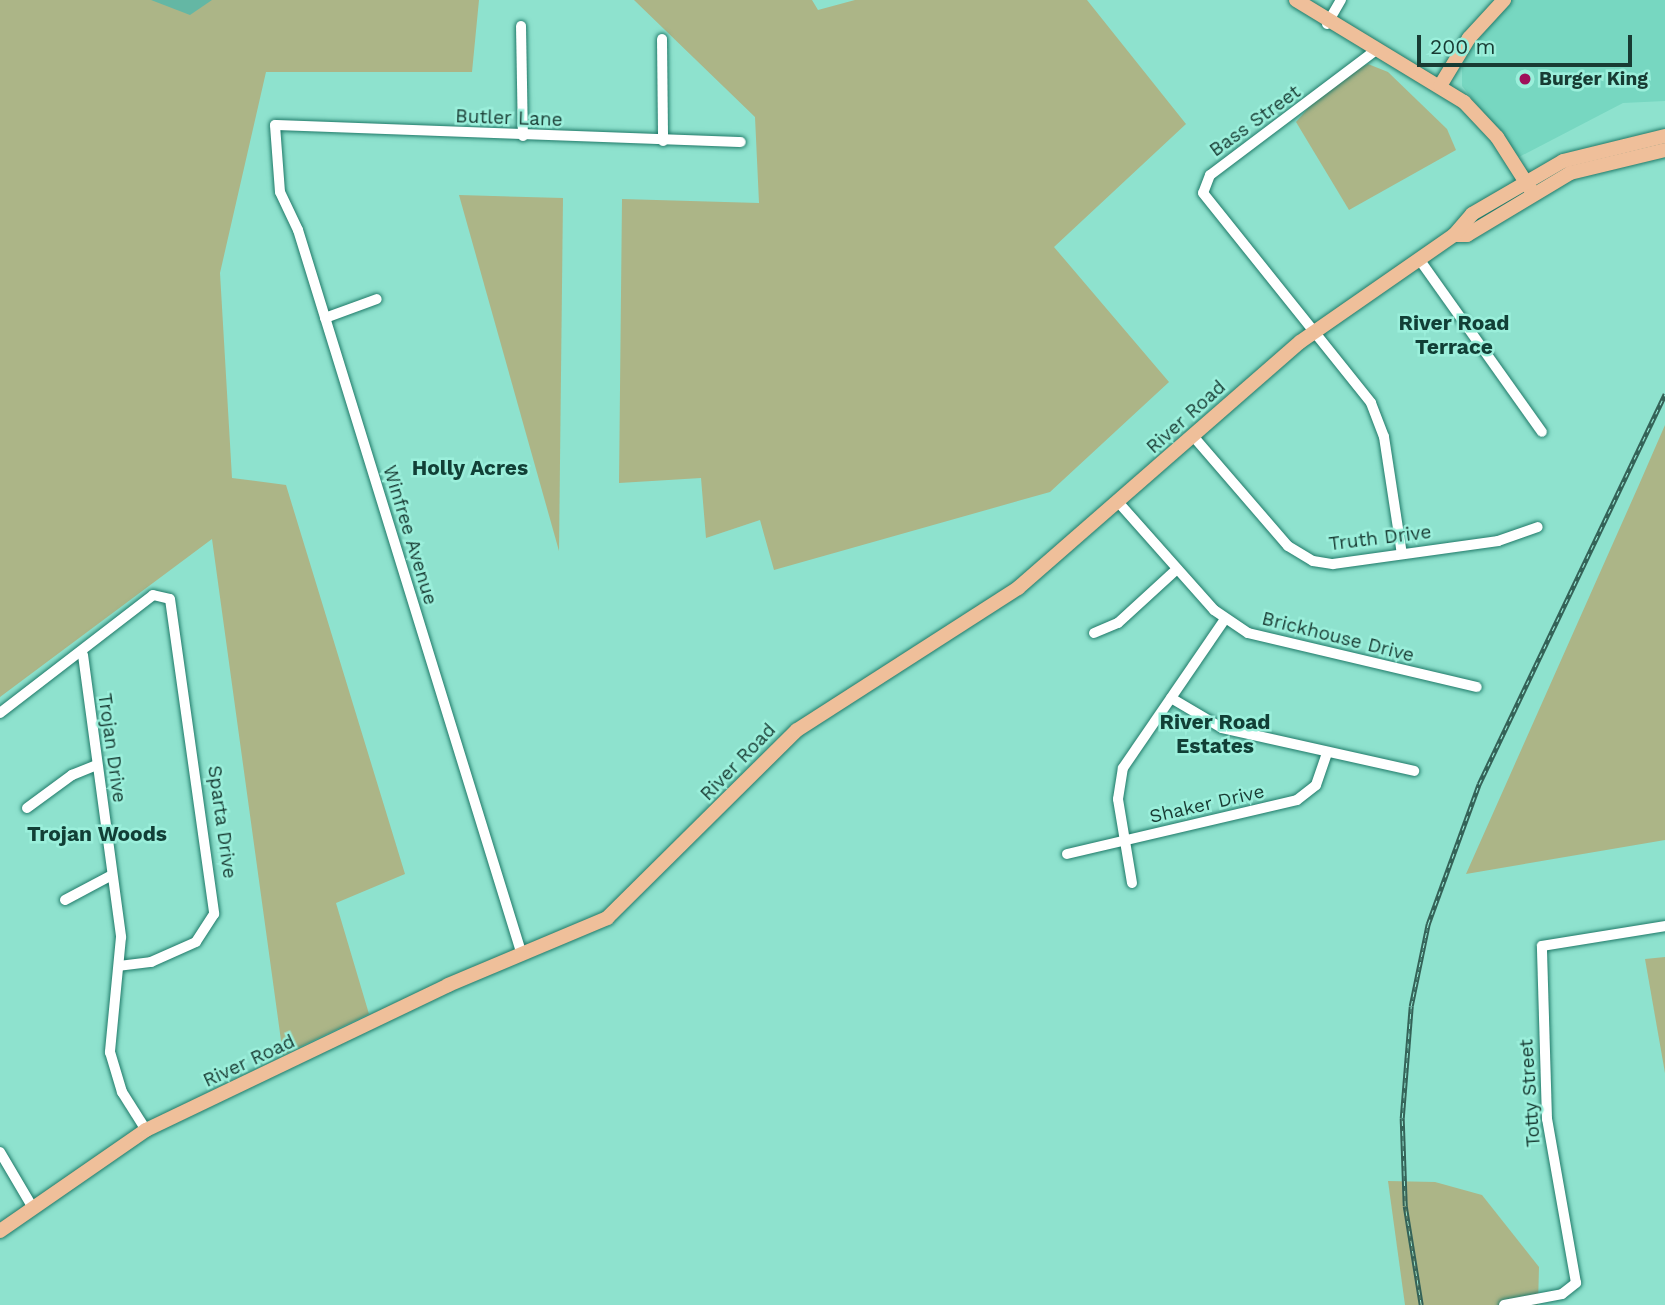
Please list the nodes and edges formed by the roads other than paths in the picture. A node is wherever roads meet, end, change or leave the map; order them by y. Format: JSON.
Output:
{"nodes":[{"id":1,"x":1296,"y":0,"type":"edge"},
{"id":2,"x":1341,"y":0,"type":"edge"},
{"id":3,"x":1504,"y":0,"type":"edge"},
{"id":4,"x":1327,"y":24,"type":"junction"},
{"id":5,"x":522,"y":26,"type":"dead end"},
{"id":6,"x":662,"y":39,"type":"dead end"},
{"id":7,"x":1382,"y":53,"type":"junction"},
{"id":8,"x":1440,"y":86,"type":"junction"},
{"id":9,"x":275,"y":125,"type":"joint"},
{"id":10,"x":523,"y":136,"type":"junction"},
{"id":11,"x":1665,"y":136,"type":"edge"},
{"id":12,"x":663,"y":141,"type":"junction"},
{"id":13,"x":741,"y":142,"type":"dead end"},
{"id":14,"x":1665,"y":150,"type":"edge"},
{"id":15,"x":1524,"y":179,"type":"junction"},
{"id":16,"x":1532,"y":192,"type":"junction"},
{"id":17,"x":1454,"y":235,"type":"junction"},
{"id":18,"x":1419,"y":259,"type":"junction"},
{"id":19,"x":377,"y":299,"type":"dead end"},
{"id":20,"x":325,"y":318,"type":"junction"},
{"id":21,"x":1315,"y":331,"type":"junction"},
{"id":22,"x":1542,"y":432,"type":"dead end"},
{"id":23,"x":1193,"y":436,"type":"junction"},
{"id":24,"x":1119,"y":503,"type":"junction"},
{"id":25,"x":1538,"y":527,"type":"dead end"},
{"id":26,"x":1402,"y":554,"type":"junction"},
{"id":27,"x":1177,"y":569,"type":"junction"},
{"id":28,"x":1224,"y":619,"type":"junction"},
{"id":29,"x":1094,"y":633,"type":"dead end"},
{"id":30,"x":83,"y":655,"type":"junction"},
{"id":31,"x":1477,"y":687,"type":"dead end"},
{"id":32,"x":1171,"y":698,"type":"junction"},
{"id":33,"x":0,"y":713,"type":"edge"},
{"id":34,"x":1327,"y":753,"type":"junction"},
{"id":35,"x":97,"y":765,"type":"junction"},
{"id":36,"x":1414,"y":771,"type":"dead end"},
{"id":37,"x":27,"y":808,"type":"dead end"},
{"id":38,"x":1122,"y":841,"type":"junction"},
{"id":39,"x":1067,"y":853,"type":"dead end"},
{"id":40,"x":112,"y":875,"type":"junction"},
{"id":41,"x":1132,"y":883,"type":"dead end"},
{"id":42,"x":65,"y":901,"type":"dead end"},
{"id":43,"x":1665,"y":926,"type":"edge"},
{"id":44,"x":522,"y":955,"type":"junction"},
{"id":45,"x":120,"y":966,"type":"junction"},
{"id":46,"x":146,"y":1130,"type":"junction"},
{"id":47,"x":0,"y":1152,"type":"edge"},
{"id":48,"x":33,"y":1208,"type":"junction"},
{"id":49,"x":0,"y":1231,"type":"edge"},
{"id":50,"x":1504,"y":1305,"type":"edge"}],
"edges":[{"from":1,"to":4,"type":"main road"},
{"from":2,"to":4,"type":"street"},
{"from":3,"to":8,"type":"main road"},
{"from":4,"to":7,"type":"main road"},
{"from":5,"to":10,"type":"street"},
{"from":6,"to":12,"type":"street"},
{"from":7,"to":8,"type":"main road"},
{"from":7,"to":21,"type":"street","name":"Bass Street"},
{"from":8,"to":15,"type":"main road"},
{"from":9,"to":10,"type":"street","name":"Butler Lane"},
{"from":9,"to":20,"type":"street","name":"Winfree Avenue"},
{"from":10,"to":12,"type":"street","name":"Butler Lane"},
{"from":11,"to":15,"type":"main road","name":"River Road"},
{"from":12,"to":13,"type":"street","name":"Butler Lane"},
{"from":14,"to":16,"type":"main road","name":"River Road"},
{"from":15,"to":16,"type":"main road"},
{"from":15,"to":17,"type":"main road","name":"River Road"},
{"from":16,"to":17,"type":"main road","name":"River Road"},
{"from":17,"to":18,"type":"main road","name":"River Road"},
{"from":18,"to":21,"type":"main road","name":"River Road"},
{"from":18,"to":22,"type":"street"},
{"from":19,"to":20,"type":"street"},
{"from":20,"to":44,"type":"street","name":"Winfree Avenue"},
{"from":21,"to":23,"type":"main road","name":"River Road"},
{"from":21,"to":26,"type":"street"},
{"from":23,"to":24,"type":"main road","name":"River Road"},
{"from":23,"to":26,"type":"street","name":"Truth Drive"},
{"from":24,"to":27,"type":"street","name":"Brickhouse Drive"},
{"from":24,"to":44,"type":"main road","name":"River Road"},
{"from":25,"to":26,"type":"street","name":"Truth Drive"},
{"from":27,"to":28,"type":"street","name":"Brickhouse Drive"},
{"from":27,"to":29,"type":"street"},
{"from":28,"to":31,"type":"street","name":"Brickhouse Drive"},
{"from":28,"to":32,"type":"street"},
{"from":30,"to":33,"type":"street"},
{"from":30,"to":35,"type":"street","name":"Trojan Drive"},
{"from":30,"to":45,"type":"street","name":"Sparta Drive"},
{"from":32,"to":34,"type":"street"},
{"from":32,"to":38,"type":"street"},
{"from":34,"to":36,"type":"street"},
{"from":34,"to":38,"type":"street","name":"Shaker Drive"},
{"from":35,"to":37,"type":"street"},
{"from":35,"to":40,"type":"street","name":"Trojan Drive"},
{"from":38,"to":39,"type":"street","name":"Shaker Drive"},
{"from":38,"to":41,"type":"street"},
{"from":40,"to":42,"type":"street"},
{"from":40,"to":45,"type":"street","name":"Trojan Drive"},
{"from":43,"to":50,"type":"street","name":"Totty Street"},
{"from":44,"to":46,"type":"main road","name":"River Road"},
{"from":45,"to":46,"type":"street","name":"Trojan Drive"},
{"from":46,"to":48,"type":"main road","name":"River Road"},
{"from":47,"to":48,"type":"street"},
{"from":48,"to":49,"type":"main road","name":"River Road"}]}
